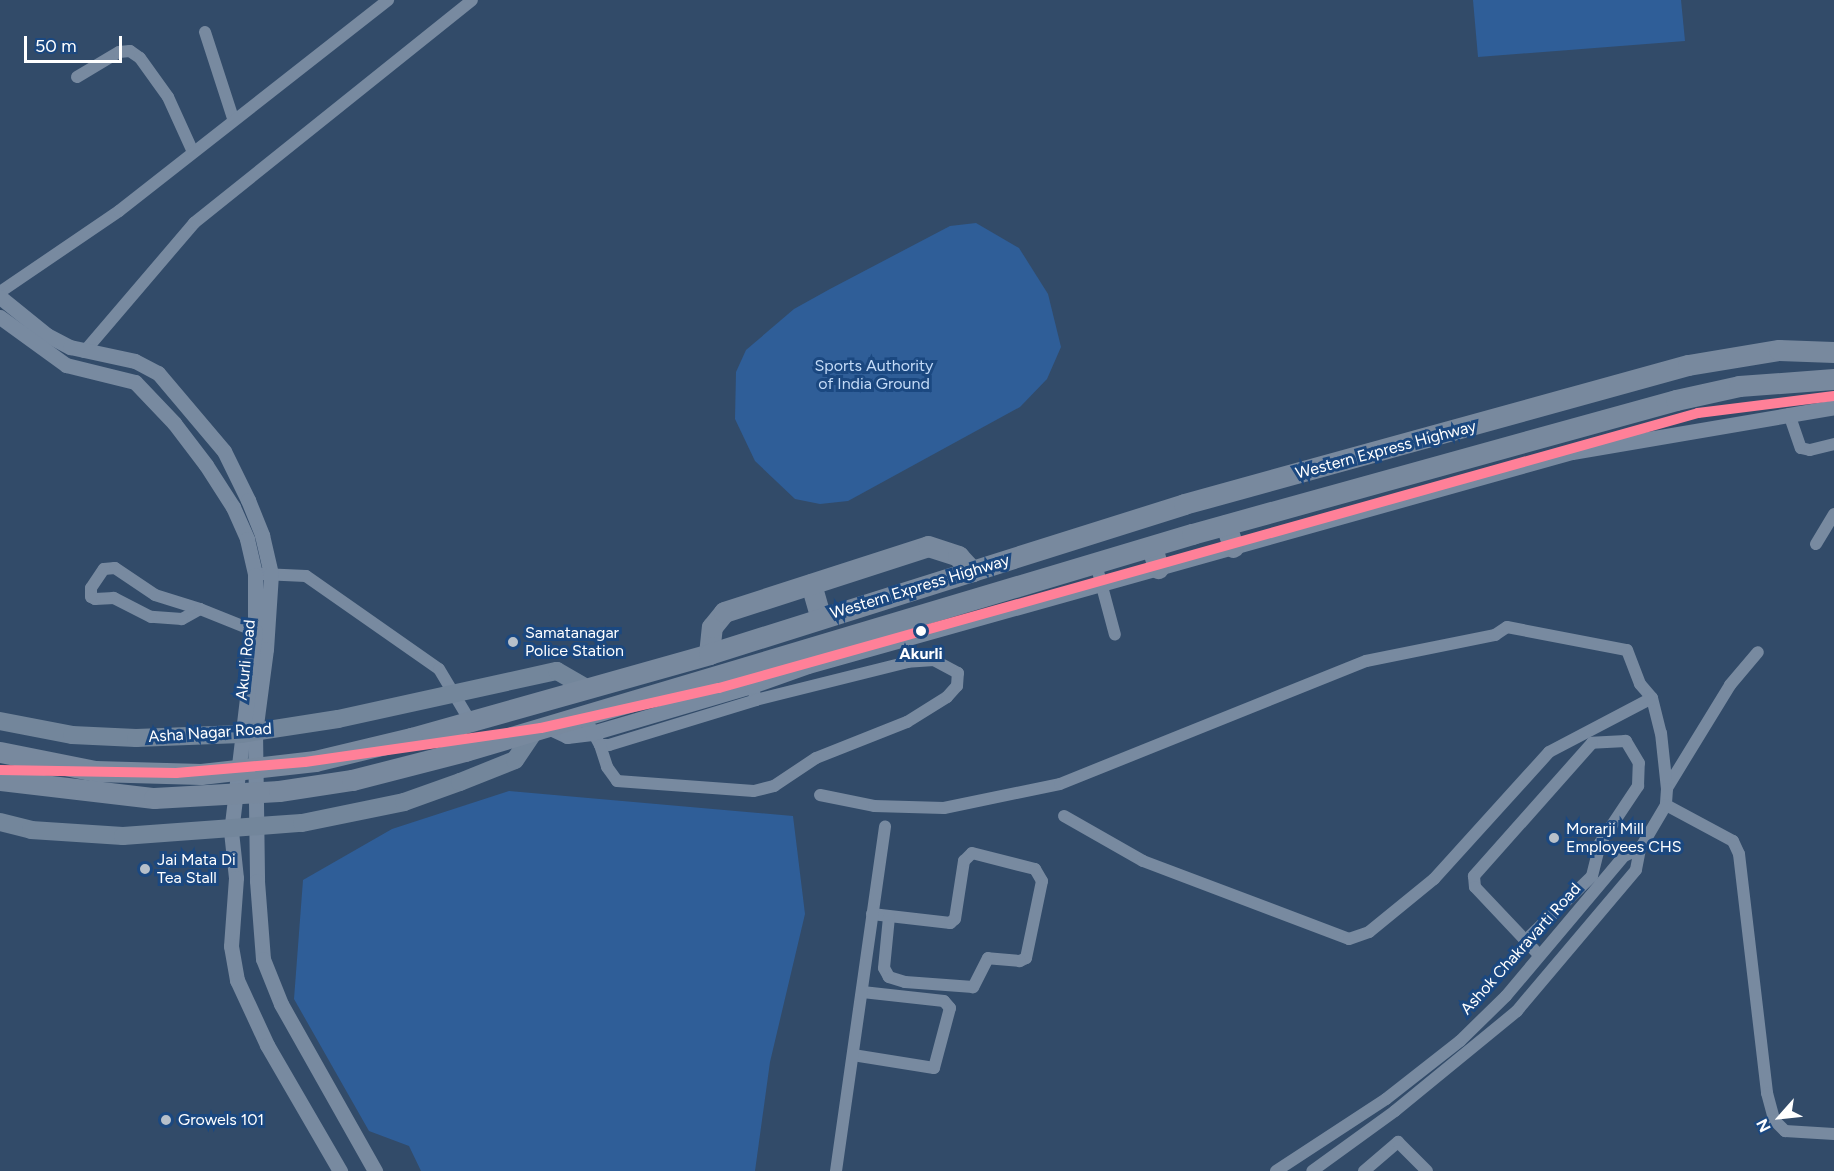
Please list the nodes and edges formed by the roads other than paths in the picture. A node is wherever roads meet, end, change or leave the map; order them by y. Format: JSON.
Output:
{"nodes":[{"id":1,"x":387,"y":0,"type":"edge"},
{"id":2,"x":472,"y":0,"type":"edge"},
{"id":3,"x":205,"y":32,"type":"dead end"},
{"id":4,"x":77,"y":77,"type":"dead end"},
{"id":5,"x":232,"y":118,"type":"junction"},
{"id":6,"x":192,"y":150,"type":"junction"},
{"id":7,"x":0,"y":292,"type":"edge"},
{"id":8,"x":0,"y":297,"type":"edge"},
{"id":9,"x":0,"y":317,"type":"edge"},
{"id":10,"x":84,"y":352,"type":"junction"},
{"id":11,"x":1834,"y":352,"type":"edge"},
{"id":12,"x":1834,"y":379,"type":"edge"},
{"id":13,"x":1834,"y":407,"type":"edge"},
{"id":14,"x":1789,"y":414,"type":"junction"},
{"id":15,"x":1834,"y":444,"type":"edge"},
{"id":16,"x":1834,"y":514,"type":"edge"},
{"id":17,"x":1226,"y":525,"type":"junction"},
{"id":18,"x":1816,"y":544,"type":"dead end"},
{"id":19,"x":1152,"y":547,"type":"junction"},
{"id":20,"x":1233,"y":547,"type":"junction"},
{"id":21,"x":1096,"y":564,"type":"junction"},
{"id":22,"x":1158,"y":568,"type":"junction"},
{"id":23,"x":972,"y":571,"type":"junction"},
{"id":24,"x":255,"y":574,"type":"junction"},
{"id":25,"x":271,"y":574,"type":"junction"},
{"id":26,"x":811,"y":584,"type":"junction"},
{"id":27,"x":1102,"y":584,"type":"junction"},
{"id":28,"x":200,"y":609,"type":"junction"},
{"id":29,"x":821,"y":618,"type":"junction"},
{"id":30,"x":255,"y":631,"type":"junction"},
{"id":31,"x":1115,"y":634,"type":"dead end"},
{"id":32,"x":1758,"y":652,"type":"dead end"},
{"id":33,"x":709,"y":654,"type":"junction"},
{"id":34,"x":586,"y":688,"type":"junction"},
{"id":35,"x":754,"y":693,"type":"junction"},
{"id":36,"x":455,"y":696,"type":"junction"},
{"id":37,"x":1652,"y":698,"type":"junction"},
{"id":38,"x":0,"y":720,"type":"edge"},
{"id":39,"x":470,"y":721,"type":"junction"},
{"id":40,"x":542,"y":730,"type":"junction"},
{"id":41,"x":592,"y":732,"type":"junction"},
{"id":42,"x":248,"y":733,"type":"junction"},
{"id":43,"x":0,"y":752,"type":"edge"},
{"id":44,"x":0,"y":780,"type":"edge"},
{"id":45,"x":1667,"y":789,"type":"junction"},
{"id":46,"x":820,"y":795,"type":"dead end"},
{"id":47,"x":1666,"y":804,"type":"junction"},
{"id":48,"x":1064,"y":816,"type":"dead end"},
{"id":49,"x":0,"y":822,"type":"edge"},
{"id":50,"x":885,"y":826,"type":"dead end"},
{"id":51,"x":258,"y":828,"type":"junction"},
{"id":52,"x":231,"y":831,"type":"junction"},
{"id":53,"x":1599,"y":849,"type":"junction"},
{"id":54,"x":1640,"y":849,"type":"junction"},
{"id":55,"x":1616,"y":867,"type":"junction"},
{"id":56,"x":1630,"y":879,"type":"junction"},
{"id":57,"x":872,"y":914,"type":"junction"},
{"id":58,"x":889,"y":917,"type":"junction"},
{"id":59,"x":1569,"y":919,"type":"junction"},
{"id":60,"x":1582,"y":933,"type":"junction"},
{"id":61,"x":1526,"y":940,"type":"junction"},
{"id":62,"x":1539,"y":955,"type":"junction"},
{"id":63,"x":862,"y":992,"type":"junction"},
{"id":64,"x":1506,"y":996,"type":"junction"},
{"id":65,"x":1517,"y":1011,"type":"junction"},
{"id":66,"x":853,"y":1055,"type":"junction"},
{"id":67,"x":1834,"y":1134,"type":"edge"},
{"id":68,"x":1307,"y":1150,"type":"junction"},
{"id":69,"x":1317,"y":1170,"type":"edge"},
{"id":70,"x":340,"y":1171,"type":"edge"},
{"id":71,"x":375,"y":1171,"type":"edge"},
{"id":72,"x":836,"y":1171,"type":"edge"},
{"id":73,"x":1276,"y":1171,"type":"edge"},
{"id":74,"x":1364,"y":1171,"type":"edge"},
{"id":75,"x":1427,"y":1171,"type":"edge"}],
"edges":[{"from":1,"to":5,"type":"street"},
{"from":2,"to":10,"type":"street"},
{"from":3,"to":5,"type":"street"},
{"from":4,"to":6,"type":"street"},
{"from":5,"to":6,"type":"street"},
{"from":6,"to":7,"type":"street"},
{"from":8,"to":10,"type":"street","name":"Akurli Road"},
{"from":9,"to":24,"type":"street","name":"Akurli Road"},
{"from":10,"to":25,"type":"street","name":"Akurli Road"},
{"from":11,"to":23,"type":"highway","name":"Western Express Highway"},
{"from":12,"to":17,"type":"highway","name":"Western Express Highway"},
{"from":13,"to":14,"type":"street"},
{"from":14,"to":15,"type":"street"},
{"from":14,"to":20,"type":"street"},
{"from":16,"to":18,"type":"street"},
{"from":17,"to":19,"type":"highway","name":"Western Express Highway"},
{"from":17,"to":20,"type":"highway"},
{"from":19,"to":21,"type":"highway","name":"Western Express Highway"},
{"from":19,"to":22,"type":"highway"},
{"from":20,"to":22,"type":"street"},
{"from":21,"to":27,"type":"street"},
{"from":21,"to":41,"type":"highway","name":"Western Express Highway"},
{"from":22,"to":27,"type":"street"},
{"from":23,"to":26,"type":"highway"},
{"from":23,"to":29,"type":"highway","name":"Western Express Highway"},
{"from":24,"to":25,"type":"street"},
{"from":24,"to":30,"type":"street","name":"Akurli Road"},
{"from":25,"to":36,"type":"street"},
{"from":25,"to":42,"type":"street","name":"Akurli Road"},
{"from":26,"to":29,"type":"highway"},
{"from":26,"to":33,"type":"highway"},
{"from":27,"to":31,"type":"street"},
{"from":27,"to":35,"type":"street"},
{"from":28,"to":28,"type":"street"},
{"from":28,"to":30,"type":"street"},
{"from":29,"to":33,"type":"highway","name":"Western Express Highway"},
{"from":30,"to":42,"type":"street","name":"Akurli Road"},
{"from":32,"to":45,"type":"street"},
{"from":33,"to":34,"type":"highway","name":"Western Express Highway"},
{"from":34,"to":36,"type":"main road","name":"Asha Nagar Road"},
{"from":34,"to":39,"type":"highway","name":"Western Express Highway"},
{"from":35,"to":41,"type":"street"},
{"from":35,"to":41,"type":"street"},
{"from":36,"to":39,"type":"street"},
{"from":36,"to":42,"type":"main road","name":"Asha Nagar Road"},
{"from":37,"to":45,"type":"street"},
{"from":37,"to":46,"type":"street"},
{"from":37,"to":48,"type":"street"},
{"from":38,"to":42,"type":"main road","name":"Asha Nagar Road"},
{"from":39,"to":43,"type":"highway","name":"Western Express Highway","bridge":true},
{"from":40,"to":41,"type":"highway","name":"Western Express Highway"},
{"from":40,"to":44,"type":"highway","name":"Western Express Highway","bridge":true},
{"from":40,"to":51,"type":"main road"},
{"from":42,"to":51,"type":"street","name":"Akurli Road"},
{"from":42,"to":52,"type":"street","name":"Akurli Road"},
{"from":45,"to":47,"type":"street"},
{"from":47,"to":54,"type":"street","name":"Ashok Chakravarti Road"},
{"from":47,"to":67,"type":"street"},
{"from":49,"to":52,"type":"main road"},
{"from":50,"to":57,"type":"street"},
{"from":51,"to":52,"type":"main road"},
{"from":51,"to":71,"type":"street","name":"Akurli Road"},
{"from":52,"to":70,"type":"street","name":"Akurli Road"},
{"from":53,"to":55,"type":"street"},
{"from":53,"to":61,"type":"street"},
{"from":53,"to":61,"type":"street"},
{"from":54,"to":55,"type":"street","name":"Ashok Chakravarti Road"},
{"from":54,"to":56,"type":"street","name":"Ashok Chakravarti Road"},
{"from":55,"to":56,"type":"street"},
{"from":55,"to":59,"type":"street","name":"Ashok Chakravarti Road"},
{"from":56,"to":60,"type":"street","name":"Ashok Chakravarti Road"},
{"from":57,"to":58,"type":"street"},
{"from":57,"to":63,"type":"street"},
{"from":58,"to":58,"type":"street"},
{"from":59,"to":60,"type":"street"},
{"from":59,"to":62,"type":"street","name":"Ashok Chakravarti Road"},
{"from":60,"to":65,"type":"street","name":"Ashok Chakravarti Road"},
{"from":61,"to":62,"type":"street"},
{"from":62,"to":64,"type":"street","name":"Ashok Chakravarti Road"},
{"from":63,"to":66,"type":"street"},
{"from":63,"to":66,"type":"street"},
{"from":64,"to":65,"type":"street"},
{"from":64,"to":68,"type":"street","name":"Ashok Chakravarti Road"},
{"from":65,"to":69,"type":"street","name":"Ashok Chakravarti Road"},
{"from":66,"to":72,"type":"street"},
{"from":68,"to":69,"type":"street"},
{"from":68,"to":73,"type":"street","name":"Ashok Chakravarti Road"},
{"from":74,"to":75,"type":"street"}]}
